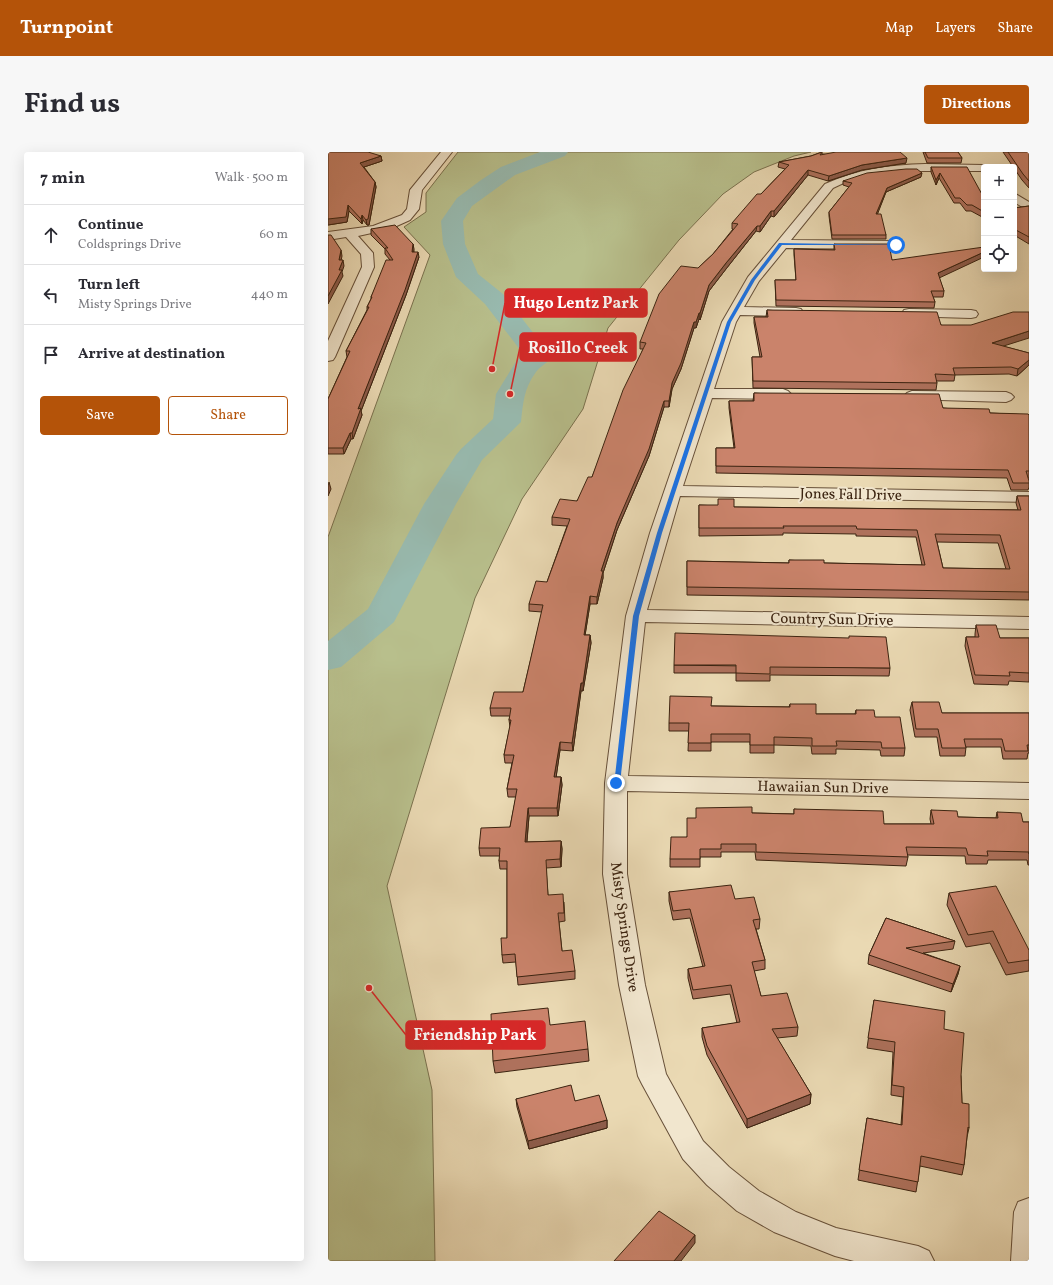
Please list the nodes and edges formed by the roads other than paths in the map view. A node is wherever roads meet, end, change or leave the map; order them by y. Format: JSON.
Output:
{"nodes":[{"id":1,"x":447,"y":152,"type":"edge"},
{"id":2,"x":984,"y":163,"type":"edge"},
{"id":3,"x":1017,"y":198,"type":"edge"},
{"id":4,"x":1029,"y":208,"type":"edge"},
{"id":5,"x":349,"y":233,"type":"junction"},
{"id":6,"x":328,"y":236,"type":"edge"},
{"id":7,"x":781,"y":244,"type":"junction"},
{"id":8,"x":896,"y":245,"type":"dead end"},
{"id":9,"x":735,"y":311,"type":"junction"},
{"id":10,"x":806,"y":312,"type":"edge"},
{"id":11,"x":892,"y":313,"type":"edge"},
{"id":12,"x":971,"y":314,"type":"dead end"},
{"id":13,"x":328,"y":357,"type":"edge"},
{"id":14,"x":705,"y":393,"type":"junction"},
{"id":15,"x":800,"y":394,"type":"edge"},
{"id":16,"x":895,"y":395,"type":"edge"},
{"id":17,"x":1006,"y":397,"type":"dead end"},
{"id":18,"x":673,"y":491,"type":"junction"},
{"id":19,"x":1029,"y":497,"type":"edge"},
{"id":20,"x":636,"y":616,"type":"junction"},
{"id":21,"x":1029,"y":623,"type":"edge"},
{"id":22,"x":616,"y":783,"type":"junction"},
{"id":23,"x":1029,"y":791,"type":"edge"},
{"id":24,"x":1029,"y":1212,"type":"edge"},
{"id":25,"x":918,"y":1261,"type":"edge"},
{"id":26,"x":1027,"y":1261,"type":"edge"}],
"edges":[{"from":1,"to":5,"type":"street"},
{"from":2,"to":7,"type":"street","name":"Misty Springs Drive"},
{"from":3,"to":4,"type":"street"},
{"from":5,"to":6,"type":"street"},
{"from":5,"to":13,"type":"street"},
{"from":7,"to":8,"type":"street"},
{"from":7,"to":9,"type":"street","name":"Misty Springs Drive"},
{"from":9,"to":10,"type":"street"},
{"from":9,"to":14,"type":"street","name":"Misty Springs Drive"},
{"from":11,"to":12,"type":"street"},
{"from":14,"to":15,"type":"street"},
{"from":14,"to":18,"type":"street","name":"Misty Springs Drive"},
{"from":16,"to":17,"type":"street"},
{"from":18,"to":19,"type":"street","name":"Jones Fall Drive"},
{"from":18,"to":20,"type":"street","name":"Misty Springs Drive"},
{"from":20,"to":21,"type":"street","name":"Country Sun Drive"},
{"from":20,"to":22,"type":"street","name":"Misty Springs Drive"},
{"from":22,"to":23,"type":"street","name":"Hawaiian Sun Drive"},
{"from":22,"to":25,"type":"street","name":"Misty Springs Drive"},
{"from":24,"to":26,"type":"street"}]}
